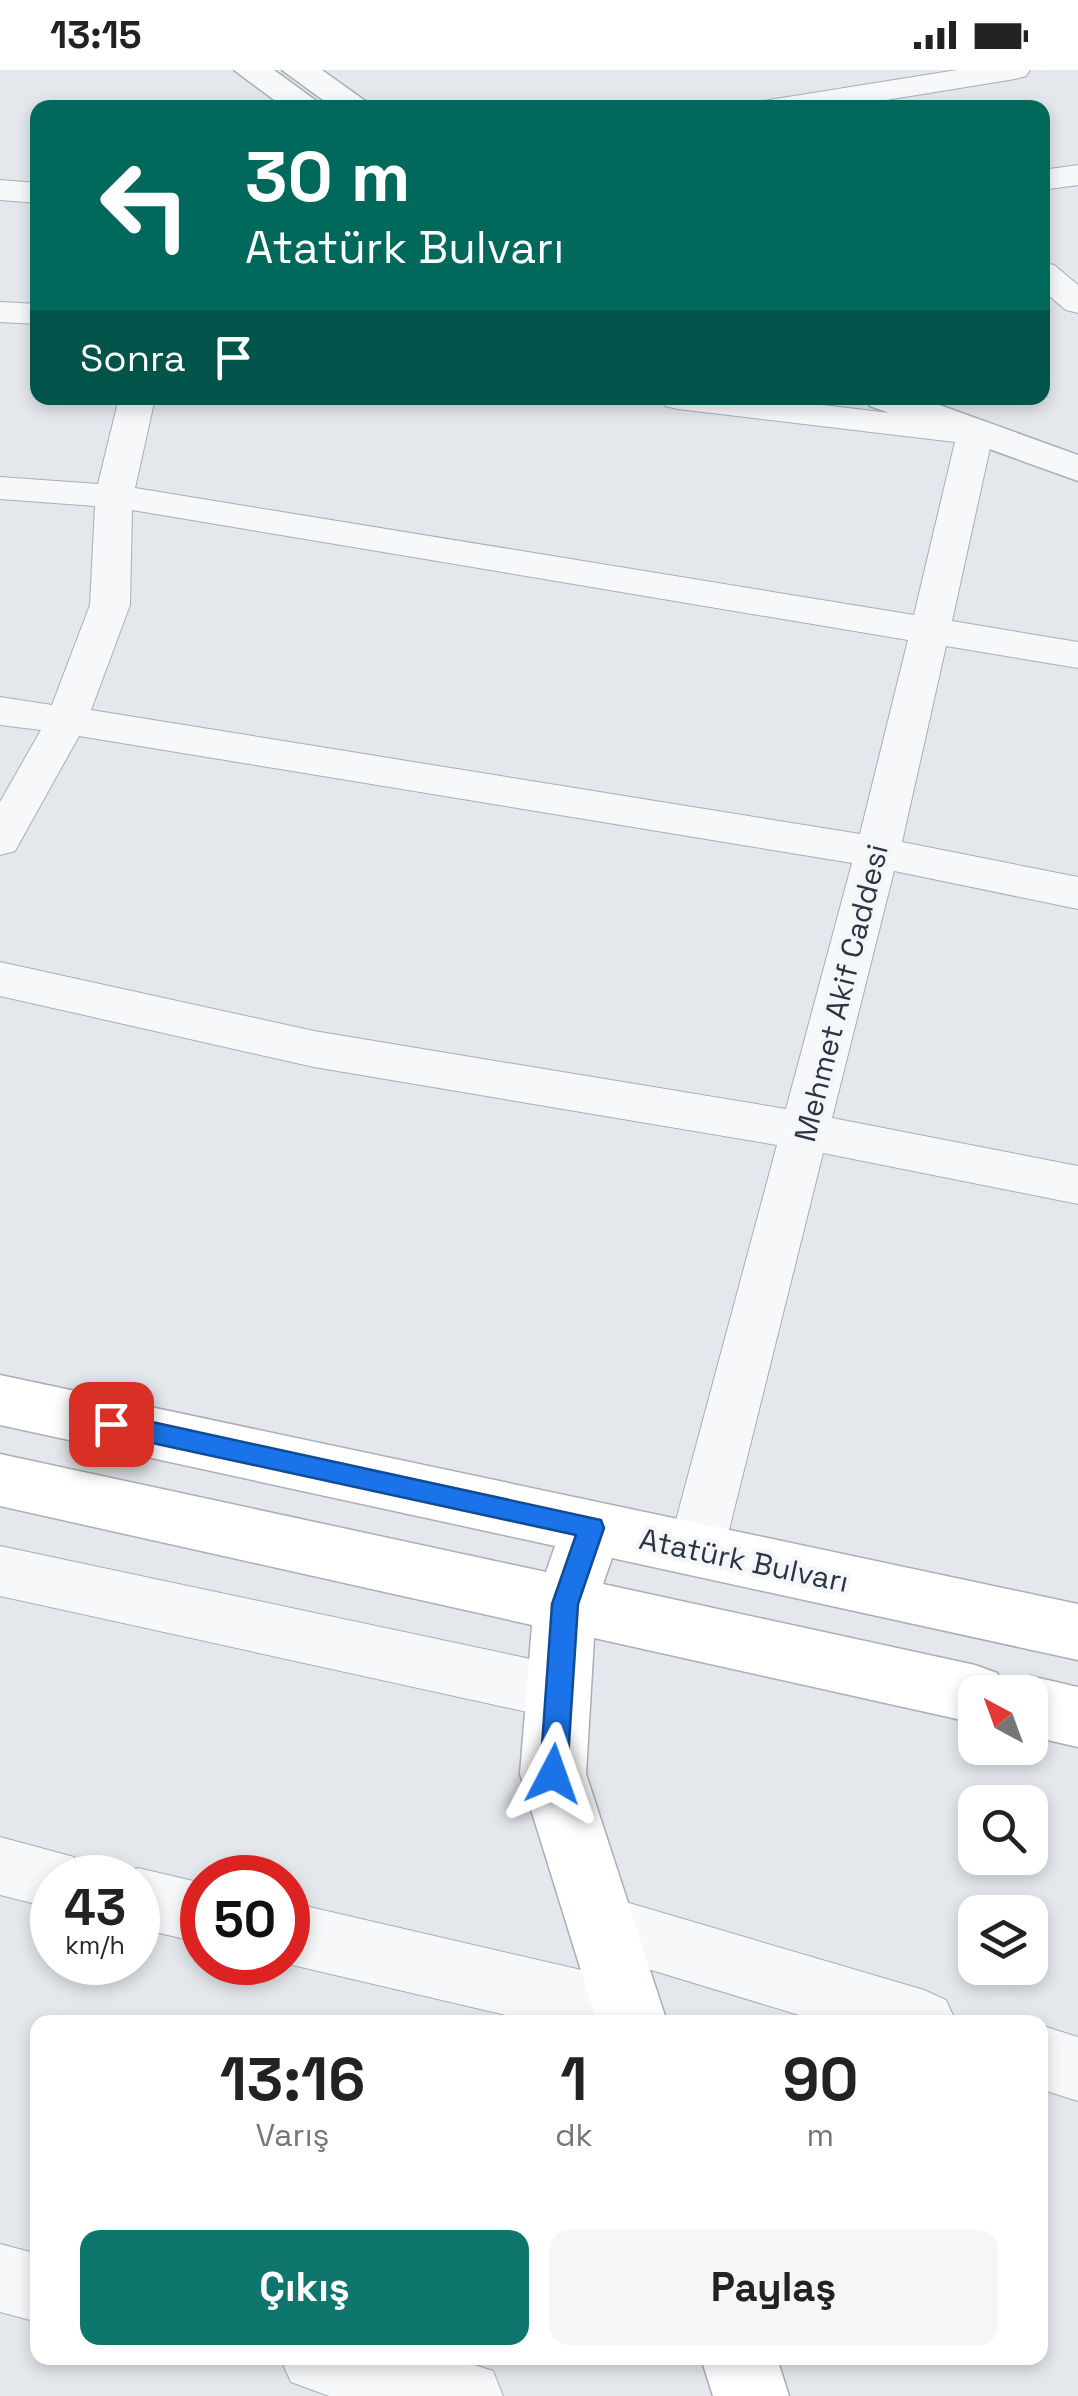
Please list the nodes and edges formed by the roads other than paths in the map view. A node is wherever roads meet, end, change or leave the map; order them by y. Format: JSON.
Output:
{"nodes":[{"id":1,"x":250,"y":70,"type":"edge"},
{"id":2,"x":299,"y":70,"type":"edge"},
{"id":3,"x":1015,"y":70,"type":"edge"},
{"id":4,"x":297,"y":100,"type":"edge"},
{"id":5,"x":346,"y":100,"type":"edge"},
{"id":6,"x":826,"y":100,"type":"edge"},
{"id":7,"x":1078,"y":150,"type":"edge"},
{"id":8,"x":1050,"y":152,"type":"edge"},
{"id":9,"x":1078,"y":175,"type":"edge"},
{"id":10,"x":1050,"y":179,"type":"edge"},
{"id":11,"x":0,"y":190,"type":"edge"},
{"id":12,"x":30,"y":192,"type":"edge"},
{"id":13,"x":1050,"y":279,"type":"edge"},
{"id":14,"x":1078,"y":302,"type":"edge"},
{"id":15,"x":0,"y":312,"type":"edge"},
{"id":16,"x":30,"y":314,"type":"edge"},
{"id":17,"x":135,"y":405,"type":"edge"},
{"id":18,"x":790,"y":405,"type":"edge"},
{"id":19,"x":916,"y":405,"type":"edge"},
{"id":20,"x":967,"y":416,"type":"edge"},
{"id":21,"x":1078,"y":440,"type":"edge"},
{"id":22,"x":1078,"y":469,"type":"edge"},
{"id":23,"x":0,"y":488,"type":"edge"},
{"id":24,"x":114,"y":496,"type":"junction"},
{"id":25,"x":929,"y":633,"type":"junction"},
{"id":26,"x":1078,"y":655,"type":"edge"},
{"id":27,"x":0,"y":712,"type":"edge"},
{"id":28,"x":66,"y":720,"type":"junction"},
{"id":29,"x":0,"y":840,"type":"edge"},
{"id":30,"x":877,"y":852,"type":"junction"},
{"id":31,"x":1078,"y":893,"type":"edge"},
{"id":32,"x":0,"y":979,"type":"edge"},
{"id":33,"x":805,"y":1130,"type":"junction"},
{"id":34,"x":1078,"y":1185,"type":"edge"},
{"id":35,"x":0,"y":1400,"type":"edge"},
{"id":36,"x":0,"y":1480,"type":"edge"},
{"id":37,"x":592,"y":1528,"type":"junction"},
{"id":38,"x":696,"y":1550,"type":"junction"},
{"id":39,"x":0,"y":1571,"type":"edge"},
{"id":40,"x":565,"y":1604,"type":"junction"},
{"id":41,"x":1078,"y":1632,"type":"edge"},
{"id":42,"x":958,"y":1690,"type":"edge"},
{"id":43,"x":559,"y":1692,"type":"junction"},
{"id":44,"x":1048,"y":1710,"type":"edge"},
{"id":45,"x":1078,"y":1717,"type":"edge"},
{"id":46,"x":0,"y":1866,"type":"edge"},
{"id":47,"x":30,"y":1873,"type":"edge"},
{"id":48,"x":602,"y":1925,"type":"junction"},
{"id":49,"x":310,"y":1938,"type":"edge"},
{"id":50,"x":619,"y":2015,"type":"edge"},
{"id":51,"x":630,"y":2015,"type":"edge"},
{"id":52,"x":901,"y":2015,"type":"edge"},
{"id":53,"x":1048,"y":2060,"type":"edge"},
{"id":54,"x":1078,"y":2069,"type":"edge"},
{"id":55,"x":0,"y":2278,"type":"edge"},
{"id":56,"x":30,"y":2286,"type":"edge"},
{"id":57,"x":343,"y":2365,"type":"edge"},
{"id":58,"x":741,"y":2365,"type":"edge"},
{"id":59,"x":468,"y":2396,"type":"edge"},
{"id":60,"x":751,"y":2396,"type":"edge"}],
"edges":[{"from":1,"to":4,"type":"street"},
{"from":2,"to":5,"type":"street"},
{"from":3,"to":6,"type":"street"},
{"from":7,"to":8,"type":"street"},
{"from":9,"to":10,"type":"street"},
{"from":11,"to":12,"type":"street"},
{"from":13,"to":14,"type":"street"},
{"from":15,"to":16,"type":"street"},
{"from":17,"to":24,"type":"street"},
{"from":18,"to":20,"type":"street"},
{"from":19,"to":20,"type":"street"},
{"from":20,"to":21,"type":"street"},
{"from":20,"to":22,"type":"street"},
{"from":20,"to":25,"type":"street","name":"Mehmet Akif Caddesi"},
{"from":23,"to":24,"type":"street"},
{"from":24,"to":25,"type":"street"},
{"from":24,"to":28,"type":"street"},
{"from":25,"to":26,"type":"street"},
{"from":25,"to":30,"type":"street","name":"Mehmet Akif Caddesi"},
{"from":27,"to":28,"type":"street"},
{"from":28,"to":29,"type":"street"},
{"from":28,"to":30,"type":"street"},
{"from":30,"to":31,"type":"street"},
{"from":30,"to":33,"type":"street","name":"Mehmet Akif Caddesi"},
{"from":32,"to":33,"type":"street"},
{"from":33,"to":34,"type":"street"},
{"from":33,"to":38,"type":"street","name":"Mehmet Akif Caddesi"},
{"from":35,"to":37,"type":"main road","name":"Atatürk Bulvarı"},
{"from":36,"to":40,"type":"main road"},
{"from":37,"to":38,"type":"main road","name":"Atatürk Bulvarı"},
{"from":37,"to":40,"type":"main road"},
{"from":38,"to":41,"type":"main road","name":"Atatürk Bulvarı"},
{"from":39,"to":43,"type":"street"},
{"from":40,"to":42,"type":"main road"},
{"from":40,"to":43,"type":"main road"},
{"from":43,"to":48,"type":"main road"},
{"from":44,"to":45,"type":"main road"},
{"from":46,"to":47,"type":"street"},
{"from":48,"to":51,"type":"main road"},
{"from":48,"to":52,"type":"street"},
{"from":49,"to":50,"type":"street"},
{"from":53,"to":54,"type":"street"},
{"from":55,"to":56,"type":"street"},
{"from":57,"to":59,"type":"street"},
{"from":58,"to":60,"type":"main road"}]}
